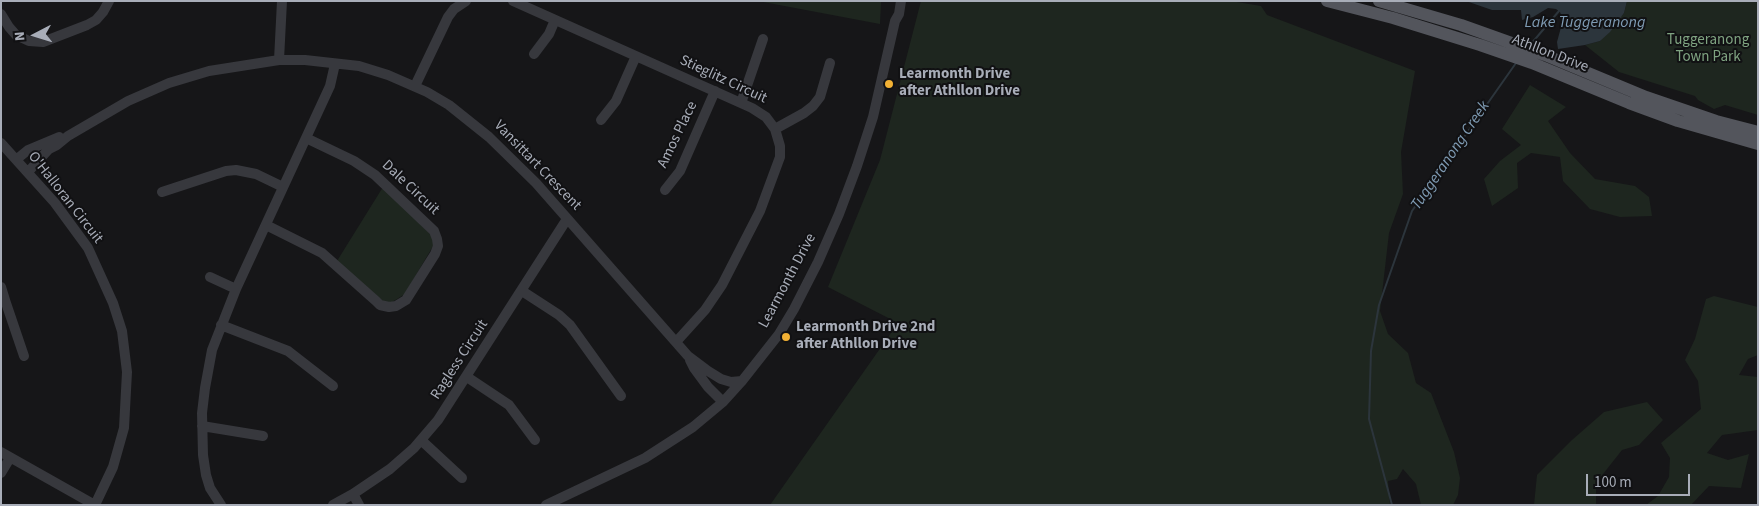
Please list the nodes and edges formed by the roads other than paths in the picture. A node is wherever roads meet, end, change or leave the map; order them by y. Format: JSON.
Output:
{"nodes":[{"id":1,"x":109,"y":1,"type":"edge"},
{"id":2,"x":282,"y":1,"type":"edge"},
{"id":3,"x":466,"y":1,"type":"edge"},
{"id":4,"x":512,"y":1,"type":"edge"},
{"id":5,"x":894,"y":1,"type":"edge"},
{"id":6,"x":901,"y":1,"type":"edge"},
{"id":7,"x":1327,"y":1,"type":"edge"},
{"id":8,"x":1379,"y":1,"type":"edge"},
{"id":9,"x":1,"y":14,"type":"edge"},
{"id":10,"x":555,"y":20,"type":"junction"},
{"id":11,"x":895,"y":21,"type":"junction"},
{"id":12,"x":763,"y":40,"type":"dead end"},
{"id":13,"x":1517,"y":51,"type":"junction"},
{"id":14,"x":534,"y":54,"type":"dead end"},
{"id":15,"x":636,"y":56,"type":"junction"},
{"id":16,"x":279,"y":60,"type":"junction"},
{"id":17,"x":830,"y":63,"type":"dead end"},
{"id":18,"x":335,"y":64,"type":"junction"},
{"id":19,"x":415,"y":86,"type":"junction"},
{"id":20,"x":715,"y":91,"type":"junction"},
{"id":21,"x":742,"y":103,"type":"junction"},
{"id":22,"x":601,"y":120,"type":"dead end"},
{"id":23,"x":775,"y":129,"type":"junction"},
{"id":24,"x":1758,"y":132,"type":"edge"},
{"id":25,"x":68,"y":136,"type":"junction"},
{"id":26,"x":306,"y":138,"type":"junction"},
{"id":27,"x":1,"y":142,"type":"edge"},
{"id":28,"x":1758,"y":144,"type":"edge"},
{"id":29,"x":16,"y":159,"type":"junction"},
{"id":30,"x":28,"y":172,"type":"junction"},
{"id":31,"x":283,"y":187,"type":"junction"},
{"id":32,"x":665,"y":190,"type":"dead end"},
{"id":33,"x":162,"y":192,"type":"dead end"},
{"id":34,"x":567,"y":219,"type":"junction"},
{"id":35,"x":266,"y":225,"type":"junction"},
{"id":36,"x":210,"y":277,"type":"dead end"},
{"id":37,"x":1,"y":287,"type":"edge"},
{"id":38,"x":236,"y":289,"type":"junction"},
{"id":39,"x":522,"y":291,"type":"junction"},
{"id":40,"x":3,"y":300,"type":"edge"},
{"id":41,"x":221,"y":325,"type":"junction"},
{"id":42,"x":676,"y":342,"type":"junction"},
{"id":43,"x":24,"y":356,"type":"dead end"},
{"id":44,"x":688,"y":356,"type":"junction"},
{"id":45,"x":467,"y":377,"type":"junction"},
{"id":46,"x":742,"y":381,"type":"junction"},
{"id":47,"x":333,"y":386,"type":"dead end"},
{"id":48,"x":708,"y":387,"type":"junction"},
{"id":49,"x":621,"y":396,"type":"dead end"},
{"id":50,"x":723,"y":402,"type":"junction"},
{"id":51,"x":707,"y":414,"type":"junction"},
{"id":52,"x":202,"y":426,"type":"junction"},
{"id":53,"x":263,"y":436,"type":"dead end"},
{"id":54,"x":421,"y":440,"type":"junction"},
{"id":55,"x":535,"y":440,"type":"dead end"},
{"id":56,"x":1,"y":452,"type":"edge"},
{"id":57,"x":10,"y":458,"type":"junction"},
{"id":58,"x":1,"y":473,"type":"edge"},
{"id":59,"x":462,"y":478,"type":"dead end"},
{"id":60,"x":353,"y":494,"type":"junction"},
{"id":61,"x":95,"y":505,"type":"edge"},
{"id":62,"x":221,"y":505,"type":"edge"},
{"id":63,"x":333,"y":505,"type":"edge"},
{"id":64,"x":359,"y":505,"type":"edge"},
{"id":65,"x":546,"y":505,"type":"edge"}],
"edges":[{"from":1,"to":9,"type":"street"},
{"from":2,"to":16,"type":"street"},
{"from":3,"to":19,"type":"street"},
{"from":4,"to":10,"type":"street","name":"Stieglitz Circuit"},
{"from":5,"to":11,"type":"street","name":"Learmonth Drive"},
{"from":6,"to":11,"type":"street","name":"Learmonth Drive"},
{"from":7,"to":13,"type":"main road","name":"Athllon Drive"},
{"from":8,"to":13,"type":"main road","name":"Athllon Drive"},
{"from":10,"to":14,"type":"street"},
{"from":10,"to":15,"type":"street","name":"Stieglitz Circuit"},
{"from":11,"to":46,"type":"street","name":"Learmonth Drive"},
{"from":12,"to":21,"type":"street"},
{"from":13,"to":24,"type":"main road","name":"Athllon Drive"},
{"from":13,"to":28,"type":"main road","name":"Athllon Drive"},
{"from":15,"to":20,"type":"street","name":"Stieglitz Circuit"},
{"from":15,"to":22,"type":"street"},
{"from":16,"to":18,"type":"street","name":"Vansittart Crescent"},
{"from":16,"to":25,"type":"street","name":"Vansittart Crescent"},
{"from":17,"to":23,"type":"street"},
{"from":18,"to":19,"type":"street","name":"Vansittart Crescent"},
{"from":18,"to":26,"type":"street"},
{"from":19,"to":34,"type":"street","name":"Vansittart Crescent"},
{"from":20,"to":21,"type":"street","name":"Stieglitz Circuit"},
{"from":20,"to":32,"type":"street","name":"Amos Place"},
{"from":21,"to":23,"type":"street","name":"Stieglitz Circuit"},
{"from":23,"to":42,"type":"street"},
{"from":25,"to":29,"type":"street","name":"Vansittart Crescent"},
{"from":25,"to":30,"type":"street","name":"Vansittart Crescent"},
{"from":26,"to":31,"type":"street"},
{"from":26,"to":35,"type":"street","name":"Dale Circuit"},
{"from":27,"to":29,"type":"street","name":"O'Halloran Circuit"},
{"from":29,"to":30,"type":"street","name":"O'Halloran Circuit"},
{"from":30,"to":61,"type":"street","name":"O'Halloran Circuit"},
{"from":31,"to":33,"type":"street"},
{"from":31,"to":35,"type":"street"},
{"from":34,"to":39,"type":"street","name":"Ragless Circuit"},
{"from":34,"to":42,"type":"street","name":"Vansittart Crescent"},
{"from":35,"to":38,"type":"street"},
{"from":36,"to":38,"type":"street"},
{"from":37,"to":40,"type":"street"},
{"from":38,"to":41,"type":"street"},
{"from":39,"to":45,"type":"street","name":"Ragless Circuit"},
{"from":39,"to":49,"type":"street"},
{"from":40,"to":43,"type":"street"},
{"from":41,"to":47,"type":"street"},
{"from":41,"to":52,"type":"street"},
{"from":42,"to":44,"type":"street","name":"Vansittart Crescent"},
{"from":44,"to":46,"type":"street","name":"Vansittart Crescent"},
{"from":44,"to":48,"type":"street","name":"Vansittart Crescent"},
{"from":45,"to":54,"type":"street","name":"Ragless Circuit"},
{"from":45,"to":55,"type":"street"},
{"from":46,"to":50,"type":"street","name":"Learmonth Drive"},
{"from":48,"to":50,"type":"street","name":"Vansittart Crescent"},
{"from":48,"to":51,"type":"street"},
{"from":50,"to":51,"type":"street","name":"Learmonth Drive"},
{"from":51,"to":65,"type":"street","name":"Learmonth Drive"},
{"from":52,"to":53,"type":"street"},
{"from":52,"to":62,"type":"street"},
{"from":54,"to":59,"type":"street"},
{"from":54,"to":60,"type":"street","name":"Ragless Circuit"},
{"from":56,"to":57,"type":"street"},
{"from":57,"to":58,"type":"street"},
{"from":57,"to":61,"type":"street"},
{"from":60,"to":63,"type":"street","name":"Ragless Circuit"},
{"from":60,"to":64,"type":"street"}]}
